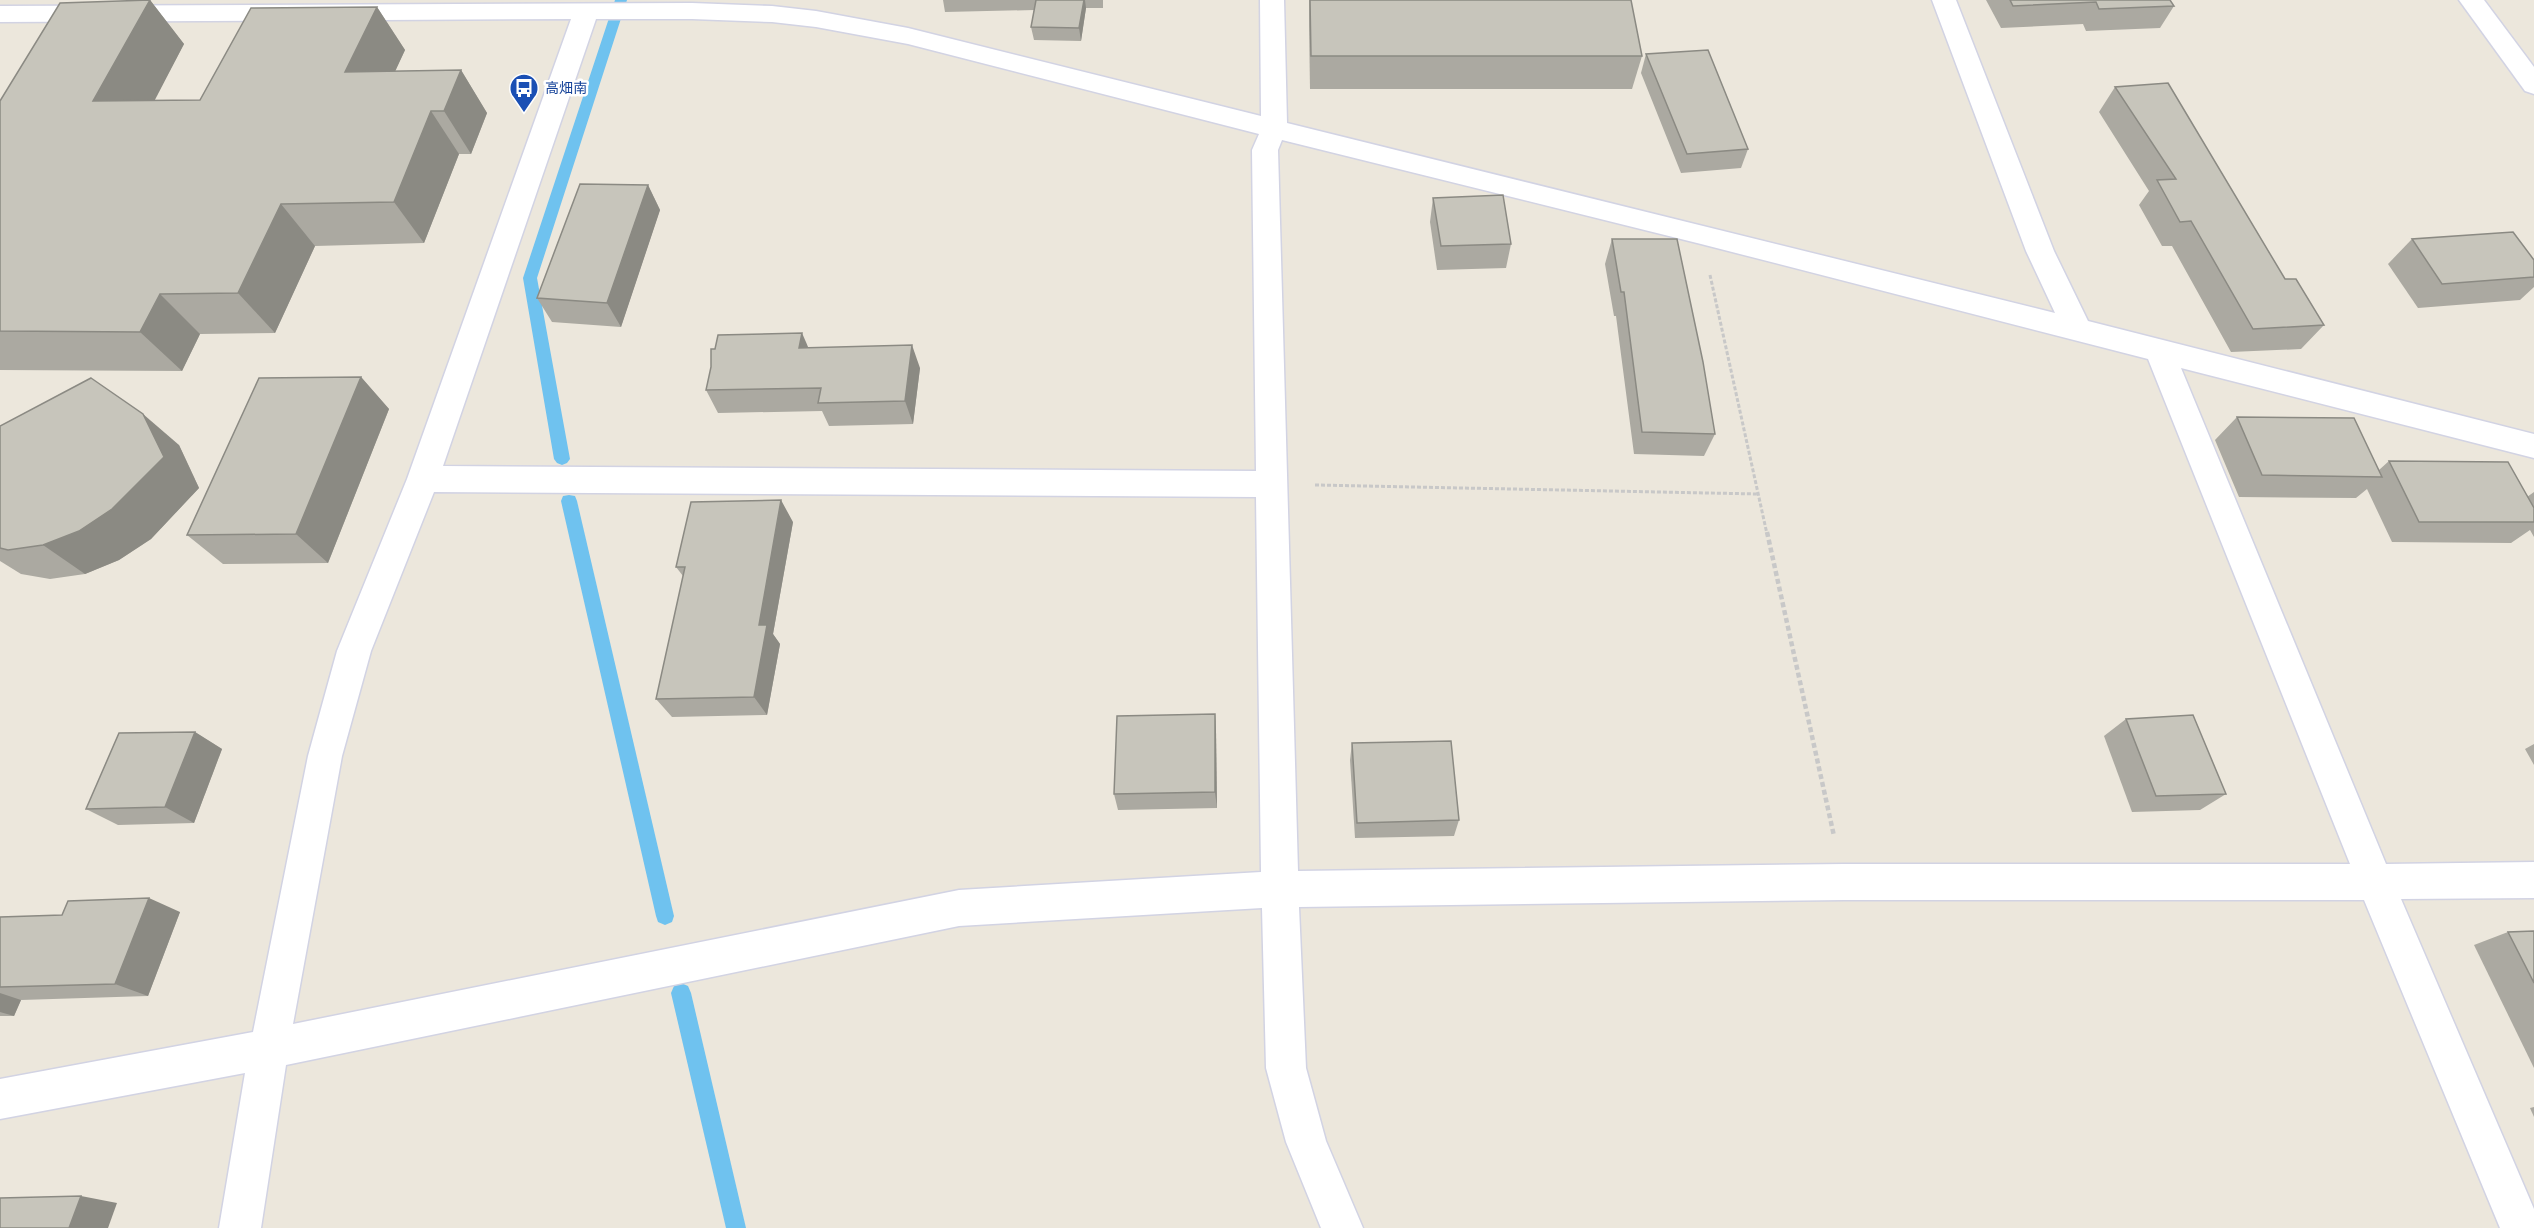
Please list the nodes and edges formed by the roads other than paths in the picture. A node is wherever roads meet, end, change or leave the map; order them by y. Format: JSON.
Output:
{"nodes":[{"id":1,"x":1272,"y":0,"type":"edge"},
{"id":2,"x":1944,"y":0,"type":"edge"},
{"id":3,"x":2471,"y":0,"type":"edge"},
{"id":4,"x":207,"y":7,"type":"edge"},
{"id":5,"x":604,"y":9,"type":"edge"},
{"id":6,"x":0,"y":14,"type":"edge"},
{"id":7,"x":2534,"y":85,"type":"edge"},
{"id":8,"x":1274,"y":129,"type":"junction"},
{"id":9,"x":2078,"y":331,"type":"junction"},
{"id":10,"x":2160,"y":352,"type":"junction"},
{"id":11,"x":2534,"y":446,"type":"edge"},
{"id":12,"x":423,"y":479,"type":"junction"},
{"id":13,"x":1272,"y":484,"type":"junction"},
{"id":14,"x":2534,"y":880,"type":"edge"},
{"id":15,"x":2375,"y":882,"type":"junction"},
{"id":16,"x":1280,"y":889,"type":"junction"},
{"id":17,"x":269,"y":1049,"type":"junction"},
{"id":18,"x":0,"y":1099,"type":"edge"},
{"id":19,"x":240,"y":1228,"type":"edge"},
{"id":20,"x":1342,"y":1228,"type":"edge"},
{"id":21,"x":2521,"y":1228,"type":"edge"}],
"edges":[{"from":1,"to":8,"type":"street"},
{"from":2,"to":9,"type":"street"},
{"from":3,"to":7,"type":"street"},
{"from":4,"to":5,"type":"street"},
{"from":4,"to":6,"type":"street"},
{"from":5,"to":8,"type":"street"},
{"from":5,"to":12,"type":"street"},
{"from":8,"to":9,"type":"street"},
{"from":8,"to":13,"type":"street"},
{"from":9,"to":10,"type":"street"},
{"from":10,"to":11,"type":"street"},
{"from":10,"to":15,"type":"street"},
{"from":12,"to":13,"type":"street"},
{"from":12,"to":17,"type":"street"},
{"from":13,"to":16,"type":"street"},
{"from":14,"to":15,"type":"street"},
{"from":15,"to":16,"type":"street"},
{"from":15,"to":21,"type":"street"},
{"from":16,"to":17,"type":"street"},
{"from":16,"to":20,"type":"street"},
{"from":17,"to":18,"type":"street"},
{"from":17,"to":19,"type":"street"}]}
